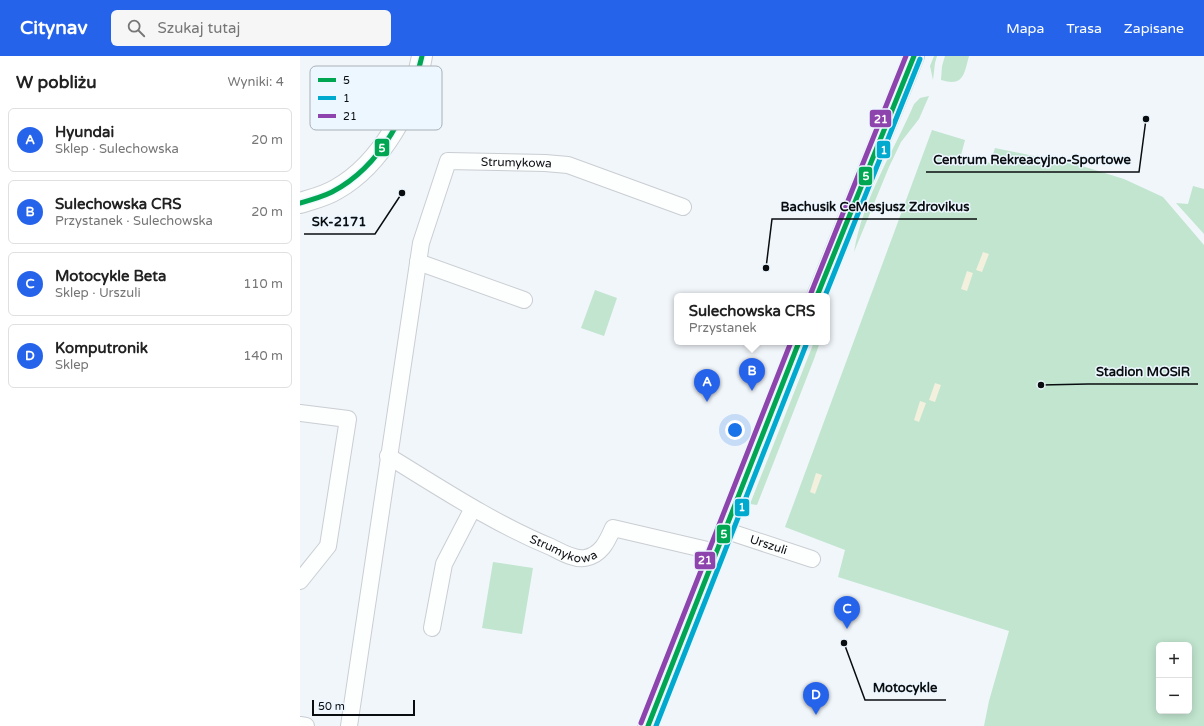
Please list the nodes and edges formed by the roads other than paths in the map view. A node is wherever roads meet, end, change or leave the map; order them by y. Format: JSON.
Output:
{"nodes":[{"id":1,"x":422,"y":56,"type":"edge"},
{"id":2,"x":914,"y":56,"type":"edge"},
{"id":3,"x":419,"y":66,"type":"edge"},
{"id":4,"x":392,"y":130,"type":"edge"},
{"id":5,"x":300,"y":203,"type":"edge"},
{"id":6,"x":683,"y":207,"type":"dead end"},
{"id":7,"x":418,"y":262,"type":"junction"},
{"id":8,"x":818,"y":293,"type":"edge"},
{"id":9,"x":524,"y":300,"type":"dead end"},
{"id":10,"x":798,"y":345,"type":"edge"},
{"id":11,"x":300,"y":413,"type":"edge"},
{"id":12,"x":388,"y":456,"type":"junction"},
{"id":13,"x":473,"y":508,"type":"junction"},
{"id":14,"x":724,"y":530,"type":"junction"},
{"id":15,"x":716,"y":552,"type":"junction"},
{"id":16,"x":812,"y":559,"type":"dead end"},
{"id":17,"x":300,"y":581,"type":"edge"},
{"id":18,"x":432,"y":628,"type":"dead end"},
{"id":19,"x":300,"y":725,"type":"edge"},
{"id":20,"x":306,"y":726,"type":"edge"},
{"id":21,"x":349,"y":726,"type":"edge"},
{"id":22,"x":648,"y":726,"type":"edge"}],
"edges":[{"from":1,"to":3,"type":"street"},
{"from":2,"to":8,"type":"street"},
{"from":4,"to":5,"type":"street"},
{"from":6,"to":7,"type":"street","name":"Strumykowa"},
{"from":7,"to":9,"type":"street"},
{"from":7,"to":12,"type":"street","name":"Strumykowa"},
{"from":10,"to":14,"type":"street"},
{"from":11,"to":17,"type":"street"},
{"from":12,"to":13,"type":"street","name":"Strumykowa"},
{"from":12,"to":21,"type":"street","name":"Strumykowa"},
{"from":13,"to":15,"type":"street","name":"Strumykowa"},
{"from":13,"to":18,"type":"street"},
{"from":14,"to":15,"type":"street"},
{"from":14,"to":16,"type":"street","name":"Urszuli"},
{"from":15,"to":22,"type":"street"},
{"from":19,"to":20,"type":"street"}]}
